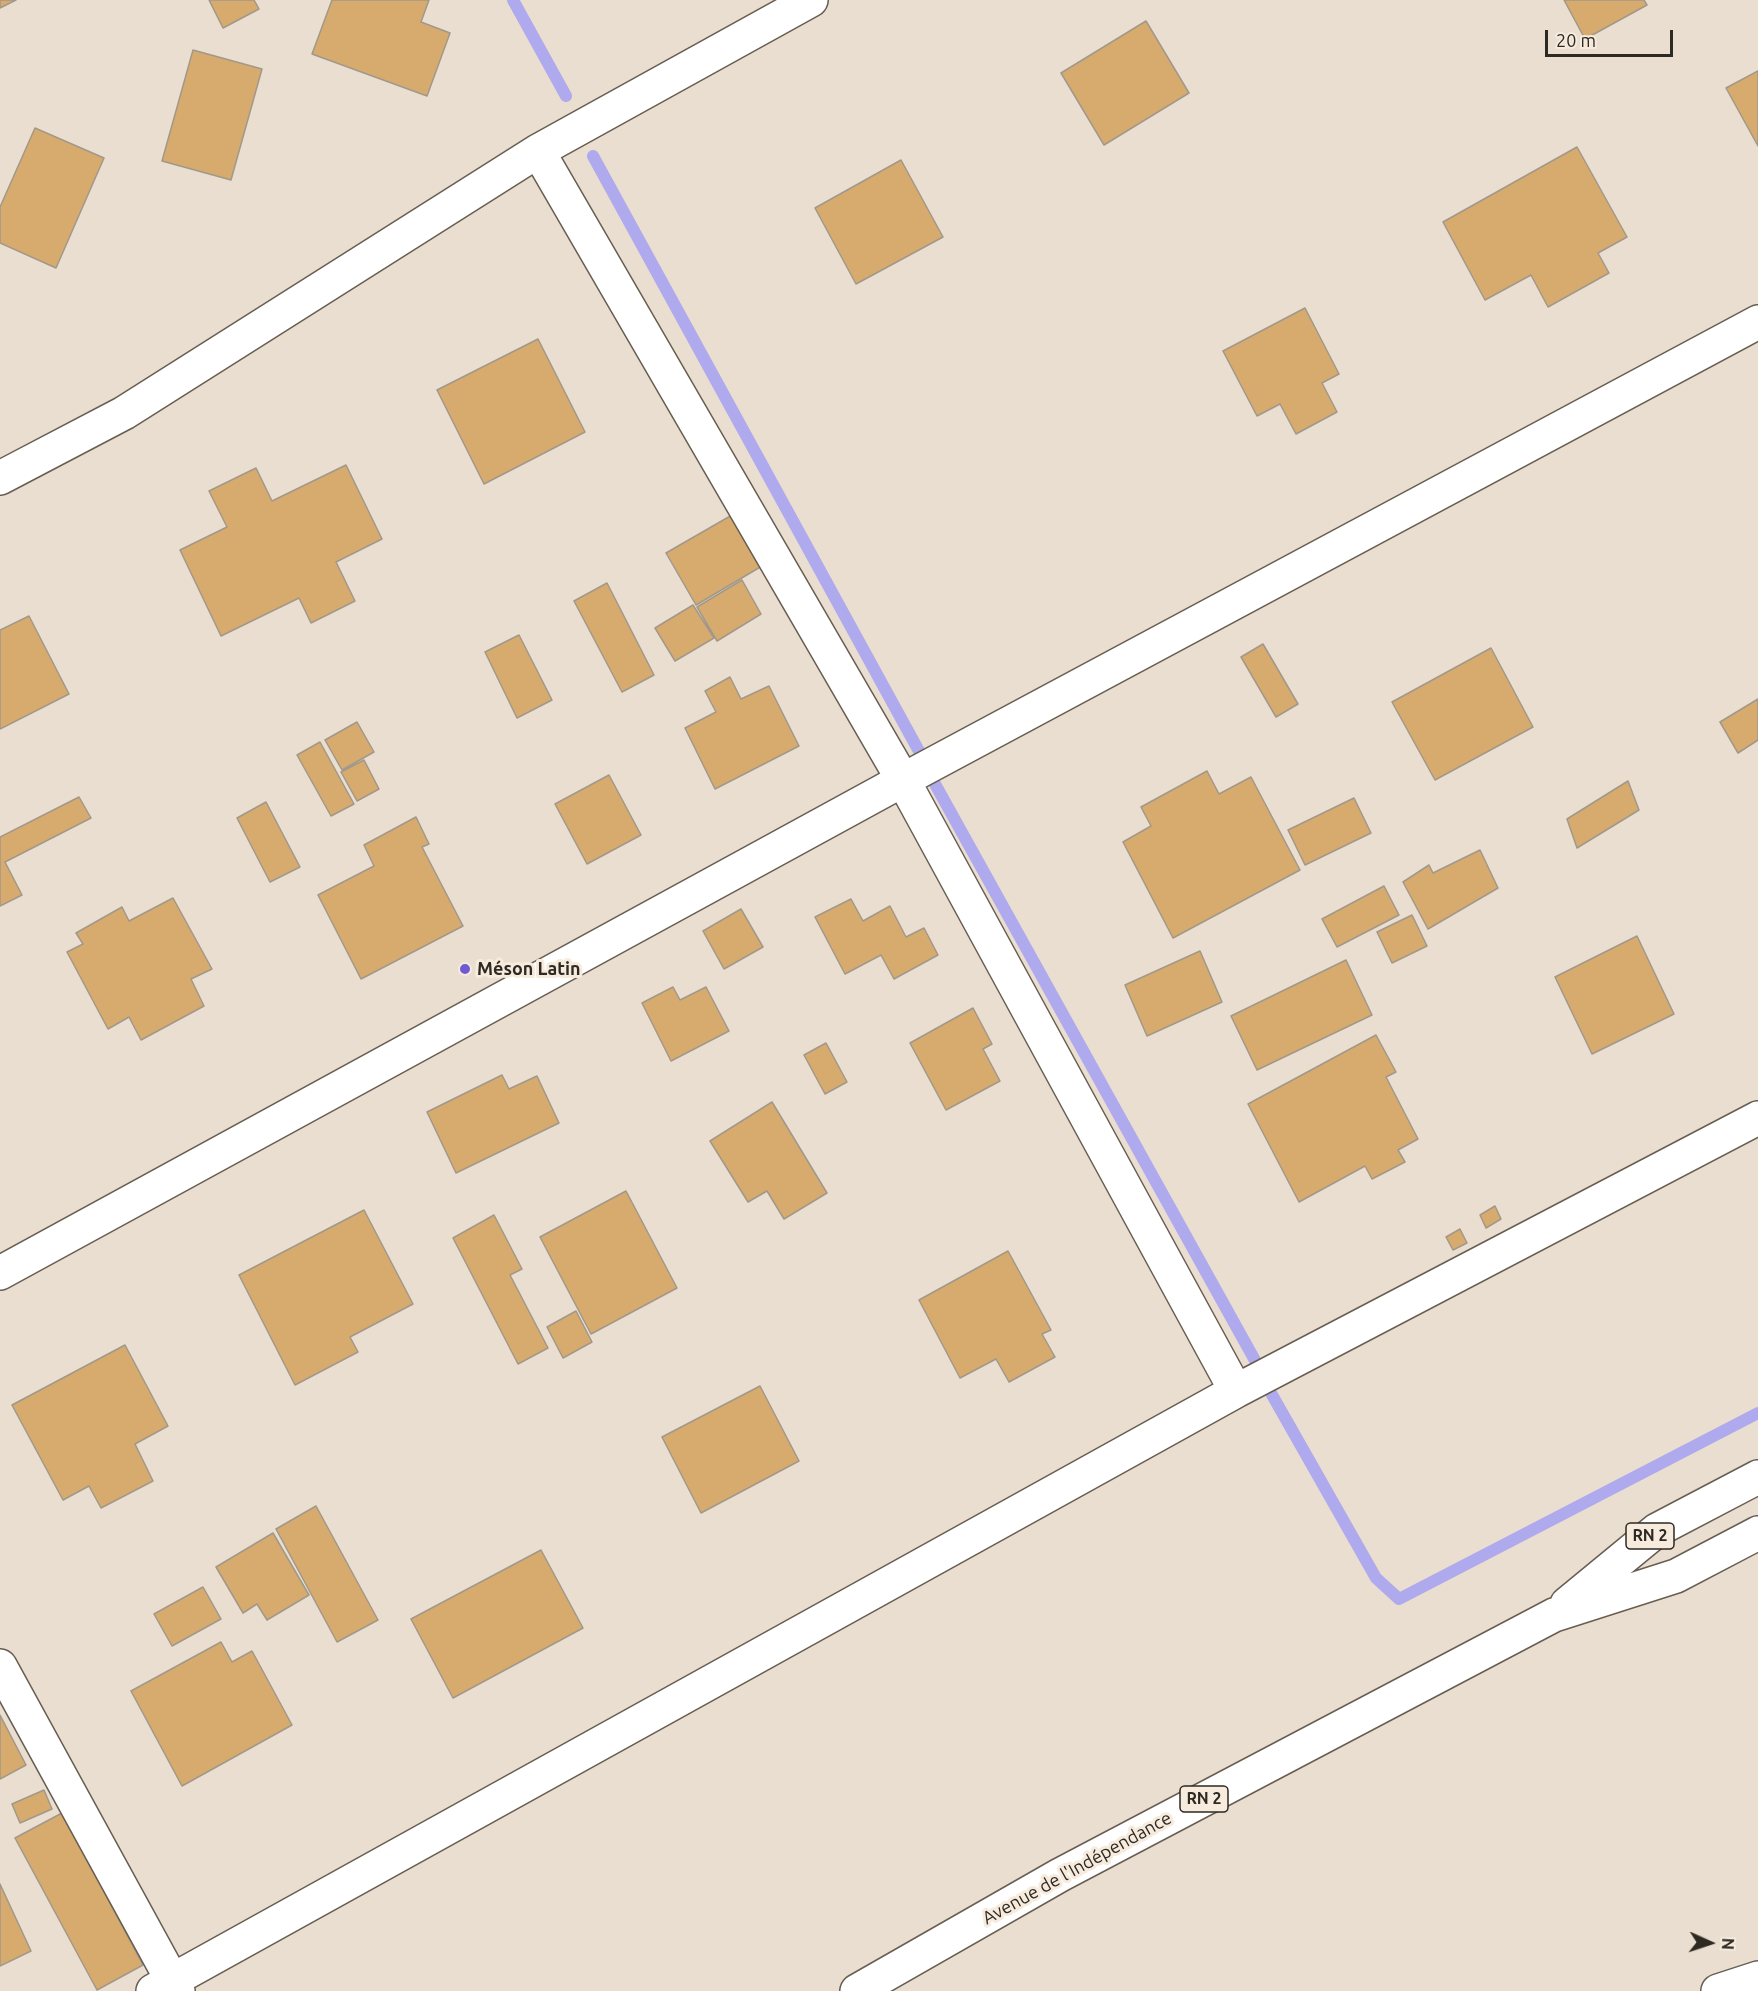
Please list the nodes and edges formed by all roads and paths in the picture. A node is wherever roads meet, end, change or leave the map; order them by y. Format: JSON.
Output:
{"nodes":[{"id":1,"x":811,"y":0,"type":"edge"},
{"id":2,"x":538,"y":151,"type":"junction"},
{"id":3,"x":1758,"y":322,"type":"edge"},
{"id":4,"x":0,"y":478,"type":"edge"},
{"id":5,"x":903,"y":780,"type":"junction"},
{"id":6,"x":1758,"y":1118,"type":"edge"},
{"id":7,"x":0,"y":1273,"type":"edge"},
{"id":8,"x":1236,"y":1391,"type":"junction"},
{"id":9,"x":1758,"y":1477,"type":"edge"},
{"id":10,"x":1758,"y":1533,"type":"edge"},
{"id":11,"x":1554,"y":1615,"type":"junction"},
{"id":12,"x":0,"y":1666,"type":"edge"},
{"id":13,"x":1758,"y":1978,"type":"edge"},
{"id":14,"x":168,"y":1988,"type":"edge"},
{"id":15,"x":857,"y":1991,"type":"edge"},
{"id":16,"x":1718,"y":1991,"type":"edge"}],
"edges":[{"from":1,"to":2,"type":"street"},
{"from":2,"to":4,"type":"street"},
{"from":2,"to":5,"type":"street"},
{"from":3,"to":5,"type":"street"},
{"from":5,"to":7,"type":"street"},
{"from":5,"to":8,"type":"street"},
{"from":6,"to":8,"type":"street"},
{"from":8,"to":14,"type":"street"},
{"from":9,"to":11,"type":"street","name":"Avenue de l'Indépendance","number":"RN 2"},
{"from":10,"to":11,"type":"street","name":"Avenue de l'Indépendance","number":"RN 2"},
{"from":11,"to":15,"type":"street","name":"Avenue de l'Indépendance","number":"RN 2"},
{"from":12,"to":14,"type":"street"},
{"from":13,"to":16,"type":"street"}]}
